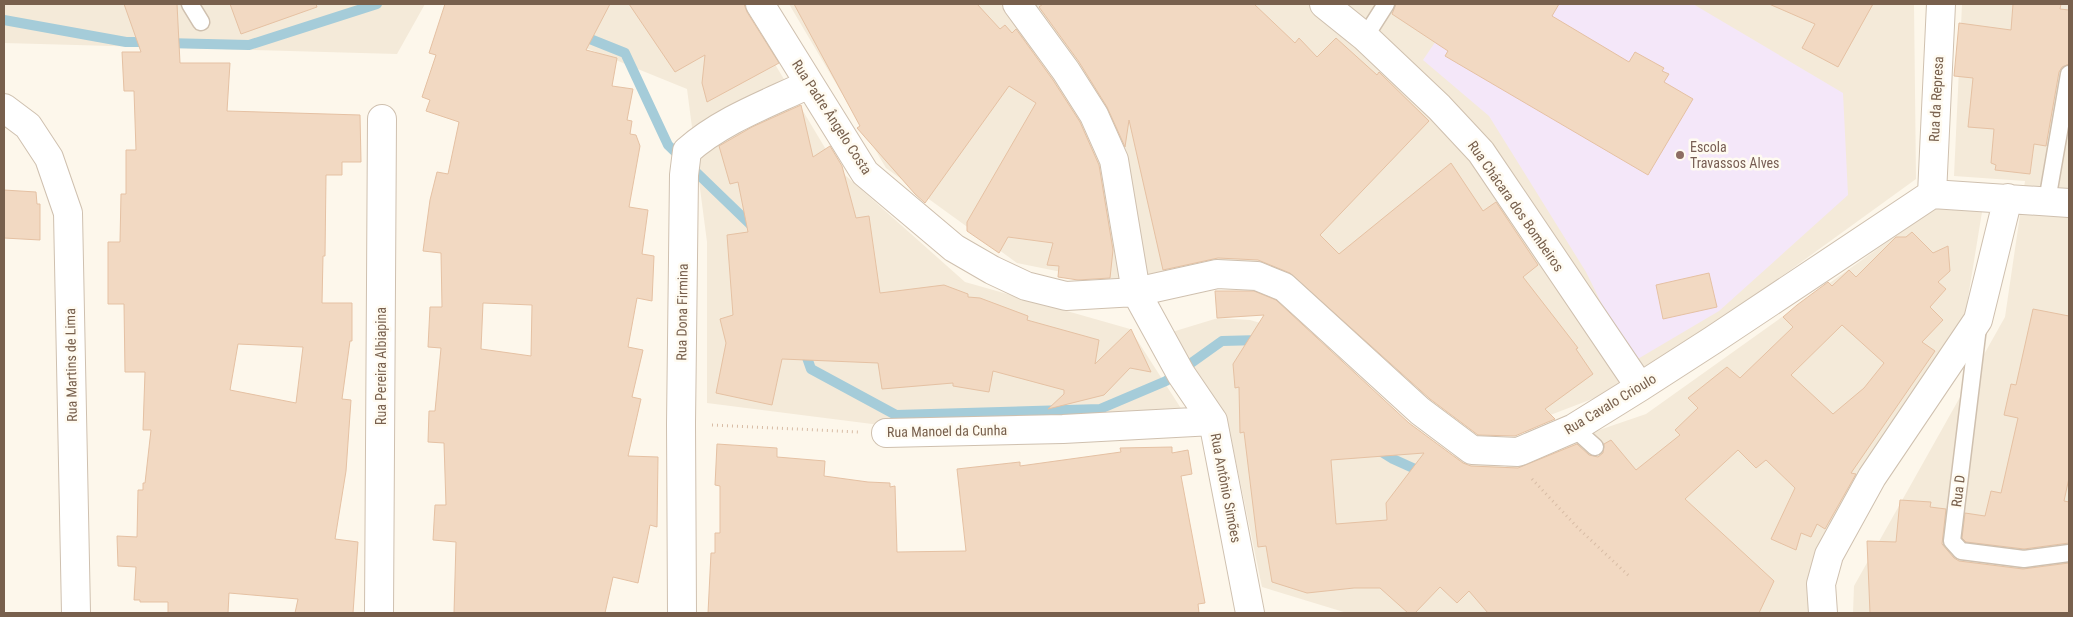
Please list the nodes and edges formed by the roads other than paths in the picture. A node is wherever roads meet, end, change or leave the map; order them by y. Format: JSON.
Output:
{"nodes":[{"id":1,"x":190,"y":4,"type":"edge"},
{"id":2,"x":760,"y":4,"type":"edge"},
{"id":3,"x":1018,"y":4,"type":"edge"},
{"id":4,"x":1324,"y":4,"type":"edge"},
{"id":5,"x":1386,"y":4,"type":"edge"},
{"id":6,"x":1941,"y":4,"type":"edge"},
{"id":7,"x":201,"y":22,"type":"dead end"},
{"id":8,"x":1365,"y":37,"type":"junction"},
{"id":9,"x":2069,"y":74,"type":"edge"},
{"id":10,"x":809,"y":84,"type":"junction"},
{"id":11,"x":4,"y":108,"type":"edge"},
{"id":12,"x":382,"y":118,"type":"dead end"},
{"id":13,"x":1932,"y":194,"type":"junction"},
{"id":14,"x":2008,"y":198,"type":"junction"},
{"id":15,"x":2058,"y":202,"type":"edge"},
{"id":16,"x":1136,"y":292,"type":"junction"},
{"id":17,"x":1978,"y":320,"type":"junction"},
{"id":18,"x":1640,"y":388,"type":"junction"},
{"id":19,"x":1212,"y":421,"type":"junction"},
{"id":20,"x":1574,"y":428,"type":"junction"},
{"id":21,"x":886,"y":433,"type":"road end"},
{"id":22,"x":1595,"y":447,"type":"dead end"},
{"id":23,"x":2069,"y":553,"type":"edge"},
{"id":24,"x":76,"y":613,"type":"edge"},
{"id":25,"x":380,"y":613,"type":"edge"},
{"id":26,"x":682,"y":613,"type":"edge"},
{"id":27,"x":1250,"y":613,"type":"edge"},
{"id":28,"x":1823,"y":613,"type":"edge"}],
"edges":[{"from":1,"to":7,"type":"lane"},
{"from":2,"to":10,"type":"street","name":"Rua Padre Ângelo Costa"},
{"from":3,"to":16,"type":"street","name":"Rua Antônio Simões"},
{"from":4,"to":8,"type":"street","name":"Rua Chácara dos Bombeiros"},
{"from":5,"to":8,"type":"lane"},
{"from":6,"to":13,"type":"street","name":"Rua da Represa"},
{"from":8,"to":18,"type":"street","name":"Rua Chácara dos Bombeiros"},
{"from":9,"to":15,"type":"lane"},
{"from":10,"to":16,"type":"street","name":"Rua Padre Ângelo Costa"},
{"from":10,"to":26,"type":"street","name":"Rua Dona Firmina"},
{"from":11,"to":24,"type":"street","name":"Rua Martins de Lima"},
{"from":12,"to":25,"type":"street","name":"Rua Pereira Albiapina"},
{"from":13,"to":14,"type":"street"},
{"from":13,"to":18,"type":"street","name":"Rua Cavalo Crioulo"},
{"from":14,"to":15,"type":"street"},
{"from":14,"to":17,"type":"street"},
{"from":16,"to":19,"type":"street","name":"Rua Antônio Simões"},
{"from":16,"to":20,"type":"street","name":"Rua Cavalo Crioulo"},
{"from":17,"to":23,"type":"lane","name":"Rua D"},
{"from":17,"to":28,"type":"street"},
{"from":18,"to":20,"type":"street","name":"Rua Cavalo Crioulo"},
{"from":19,"to":21,"type":"street","name":"Rua Manoel da Cunha"},
{"from":19,"to":27,"type":"street","name":"Rua Antônio Simões"},
{"from":20,"to":22,"type":"lane"}]}
